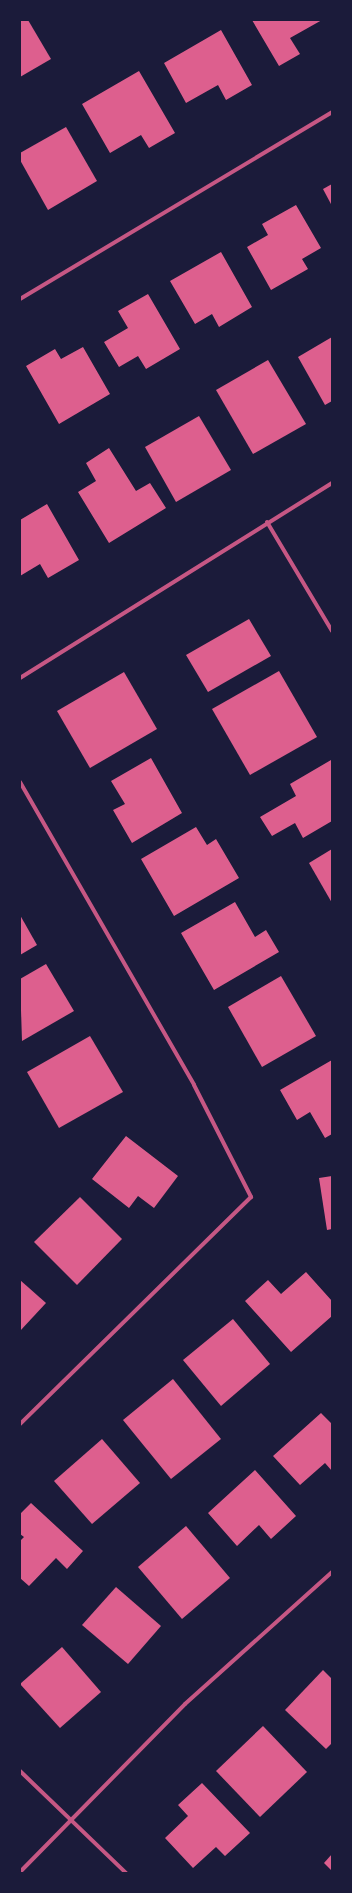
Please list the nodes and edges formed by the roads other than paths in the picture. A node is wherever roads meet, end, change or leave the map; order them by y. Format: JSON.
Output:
{"nodes":[{"id":1,"x":332,"y":112,"type":"edge"},
{"id":2,"x":20,"y":299,"type":"edge"},
{"id":3,"x":332,"y":483,"type":"edge"},
{"id":4,"x":267,"y":522,"type":"junction"},
{"id":5,"x":332,"y":631,"type":"edge"},
{"id":6,"x":20,"y":678,"type":"edge"},
{"id":7,"x":20,"y":782,"type":"edge"},
{"id":8,"x":20,"y":1424,"type":"edge"},
{"id":9,"x":332,"y":1572,"type":"edge"},
{"id":10,"x":20,"y":1771,"type":"edge"},
{"id":11,"x":71,"y":1819,"type":"junction"},
{"id":12,"x":20,"y":1872,"type":"edge"},
{"id":13,"x":126,"y":1873,"type":"edge"}],
"edges":[{"from":1,"to":2,"type":"street"},
{"from":3,"to":4,"type":"street"},
{"from":4,"to":5,"type":"street"},
{"from":4,"to":6,"type":"street"},
{"from":7,"to":8,"type":"street"},
{"from":9,"to":11,"type":"street"},
{"from":10,"to":11,"type":"street"},
{"from":11,"to":12,"type":"street"},
{"from":11,"to":13,"type":"street"}]}
